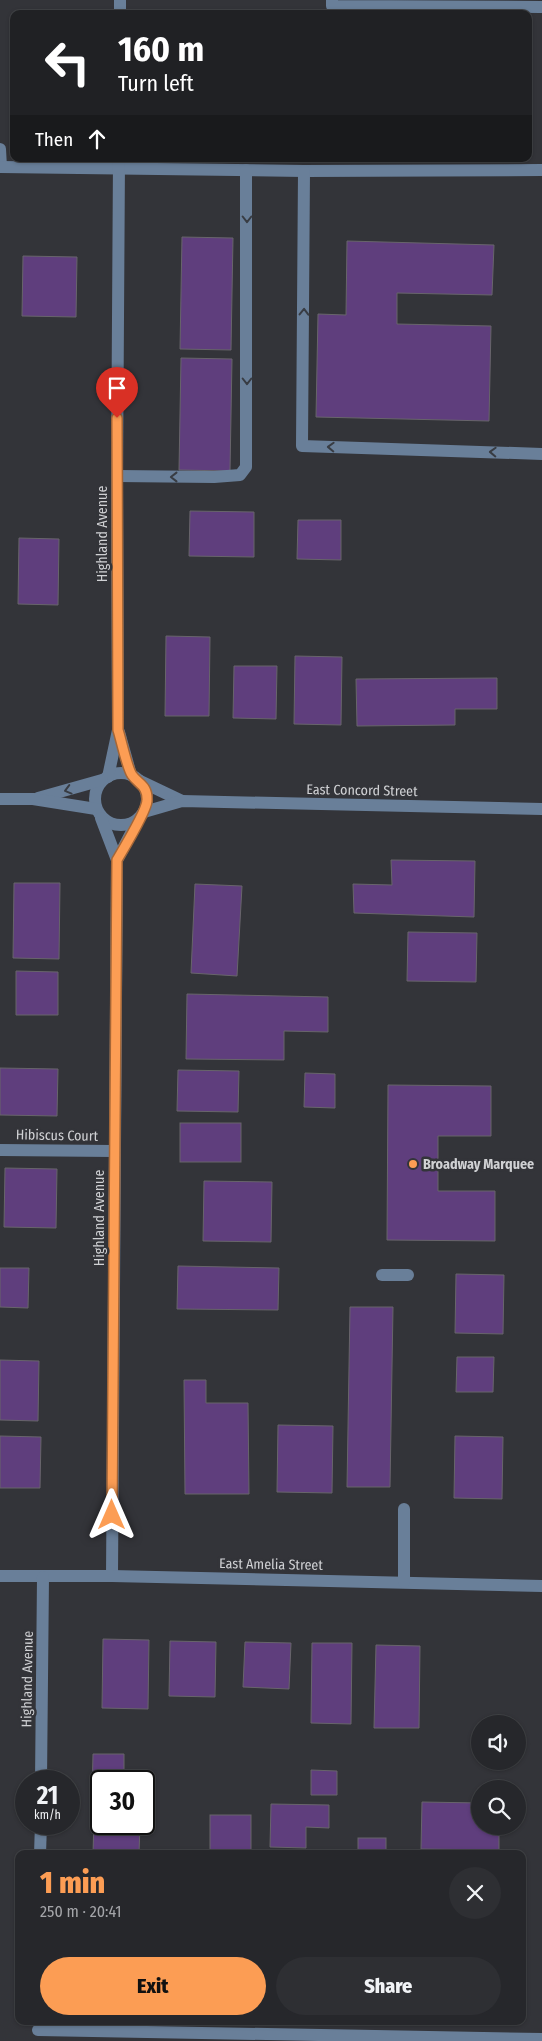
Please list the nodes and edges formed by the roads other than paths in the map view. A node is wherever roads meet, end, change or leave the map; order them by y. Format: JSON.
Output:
{"nodes":[{"id":1,"x":332,"y":0,"type":"edge"},
{"id":2,"x":542,"y":7,"type":"edge"},
{"id":3,"x":0,"y":149,"type":"edge"},
{"id":4,"x":119,"y":164,"type":"edge"},
{"id":5,"x":0,"y":167,"type":"edge"},
{"id":6,"x":246,"y":170,"type":"junction"},
{"id":7,"x":542,"y":170,"type":"edge"},
{"id":8,"x":304,"y":171,"type":"junction"},
{"id":9,"x":542,"y":454,"type":"edge"},
{"id":10,"x":116,"y":476,"type":"junction"},
{"id":11,"x":118,"y":730,"type":"junction"},
{"id":12,"x":105,"y":778,"type":"junction"},
{"id":13,"x":136,"y":778,"type":"junction"},
{"id":14,"x":0,"y":799,"type":"edge"},
{"id":15,"x":33,"y":799,"type":"junction"},
{"id":16,"x":182,"y":801,"type":"junction"},
{"id":17,"x":542,"y":809,"type":"edge"},
{"id":18,"x":99,"y":813,"type":"junction"},
{"id":19,"x":142,"y":815,"type":"junction"},
{"id":20,"x":117,"y":860,"type":"junction"},
{"id":21,"x":0,"y":1150,"type":"edge"},
{"id":22,"x":114,"y":1151,"type":"junction"},
{"id":23,"x":382,"y":1275,"type":"dead end"},
{"id":24,"x":408,"y":1275,"type":"dead end"},
{"id":25,"x":404,"y":1510,"type":"dead end"},
{"id":26,"x":0,"y":1576,"type":"edge"},
{"id":27,"x":112,"y":1576,"type":"junction"},
{"id":28,"x":44,"y":1577,"type":"junction"},
{"id":29,"x":404,"y":1582,"type":"junction"},
{"id":30,"x":542,"y":1586,"type":"edge"},
{"id":31,"x":41,"y":1770,"type":"edge"},
{"id":32,"x":40,"y":1835,"type":"edge"},
{"id":33,"x":40,"y":1850,"type":"edge"},
{"id":34,"x":38,"y":2031,"type":"edge"},
{"id":35,"x":542,"y":2039,"type":"edge"}],
"edges":[{"from":1,"to":2,"type":"street"},
{"from":3,"to":5,"type":"street"},
{"from":4,"to":5,"type":"street"},
{"from":4,"to":6,"type":"street"},
{"from":4,"to":10,"type":"street","name":"Highland Avenue"},
{"from":6,"to":8,"type":"street"},
{"from":6,"to":10,"type":"street","one_way":true},
{"from":7,"to":8,"type":"street"},
{"from":9,"to":8,"type":"street","one_way":true},
{"from":10,"to":11,"type":"street","name":"Highland Avenue"},
{"from":11,"to":12,"type":"street","name":"Highland Avenue"},
{"from":11,"to":13,"type":"street","name":"Highland Avenue"},
{"from":12,"to":13,"type":"street"},
{"from":12,"to":15,"type":"street","one_way":true},
{"from":12,"to":18,"type":"street"},
{"from":13,"to":16,"type":"street","name":"East Concord Street"},
{"from":13,"to":19,"type":"street"},
{"from":14,"to":15,"type":"street"},
{"from":15,"to":18,"type":"street"},
{"from":16,"to":17,"type":"street","name":"East Concord Street"},
{"from":16,"to":19,"type":"street","name":"East Concord Street"},
{"from":18,"to":19,"type":"street"},
{"from":18,"to":20,"type":"street","name":"Highland Avenue"},
{"from":19,"to":20,"type":"street","name":"Highland Avenue"},
{"from":20,"to":22,"type":"street","name":"Highland Avenue"},
{"from":21,"to":22,"type":"street","name":"Hibiscus Court"},
{"from":22,"to":27,"type":"street","name":"Highland Avenue"},
{"from":23,"to":24,"type":"street"},
{"from":25,"to":29,"type":"street"},
{"from":26,"to":28,"type":"street","name":"East Amelia Street"},
{"from":27,"to":28,"type":"street","name":"East Amelia Street"},
{"from":27,"to":29,"type":"street","name":"East Amelia Street"},
{"from":28,"to":31,"type":"street","name":"Highland Avenue"},
{"from":29,"to":30,"type":"street","name":"East Amelia Street"},
{"from":32,"to":33,"type":"street"},
{"from":34,"to":35,"type":"street"}]}
